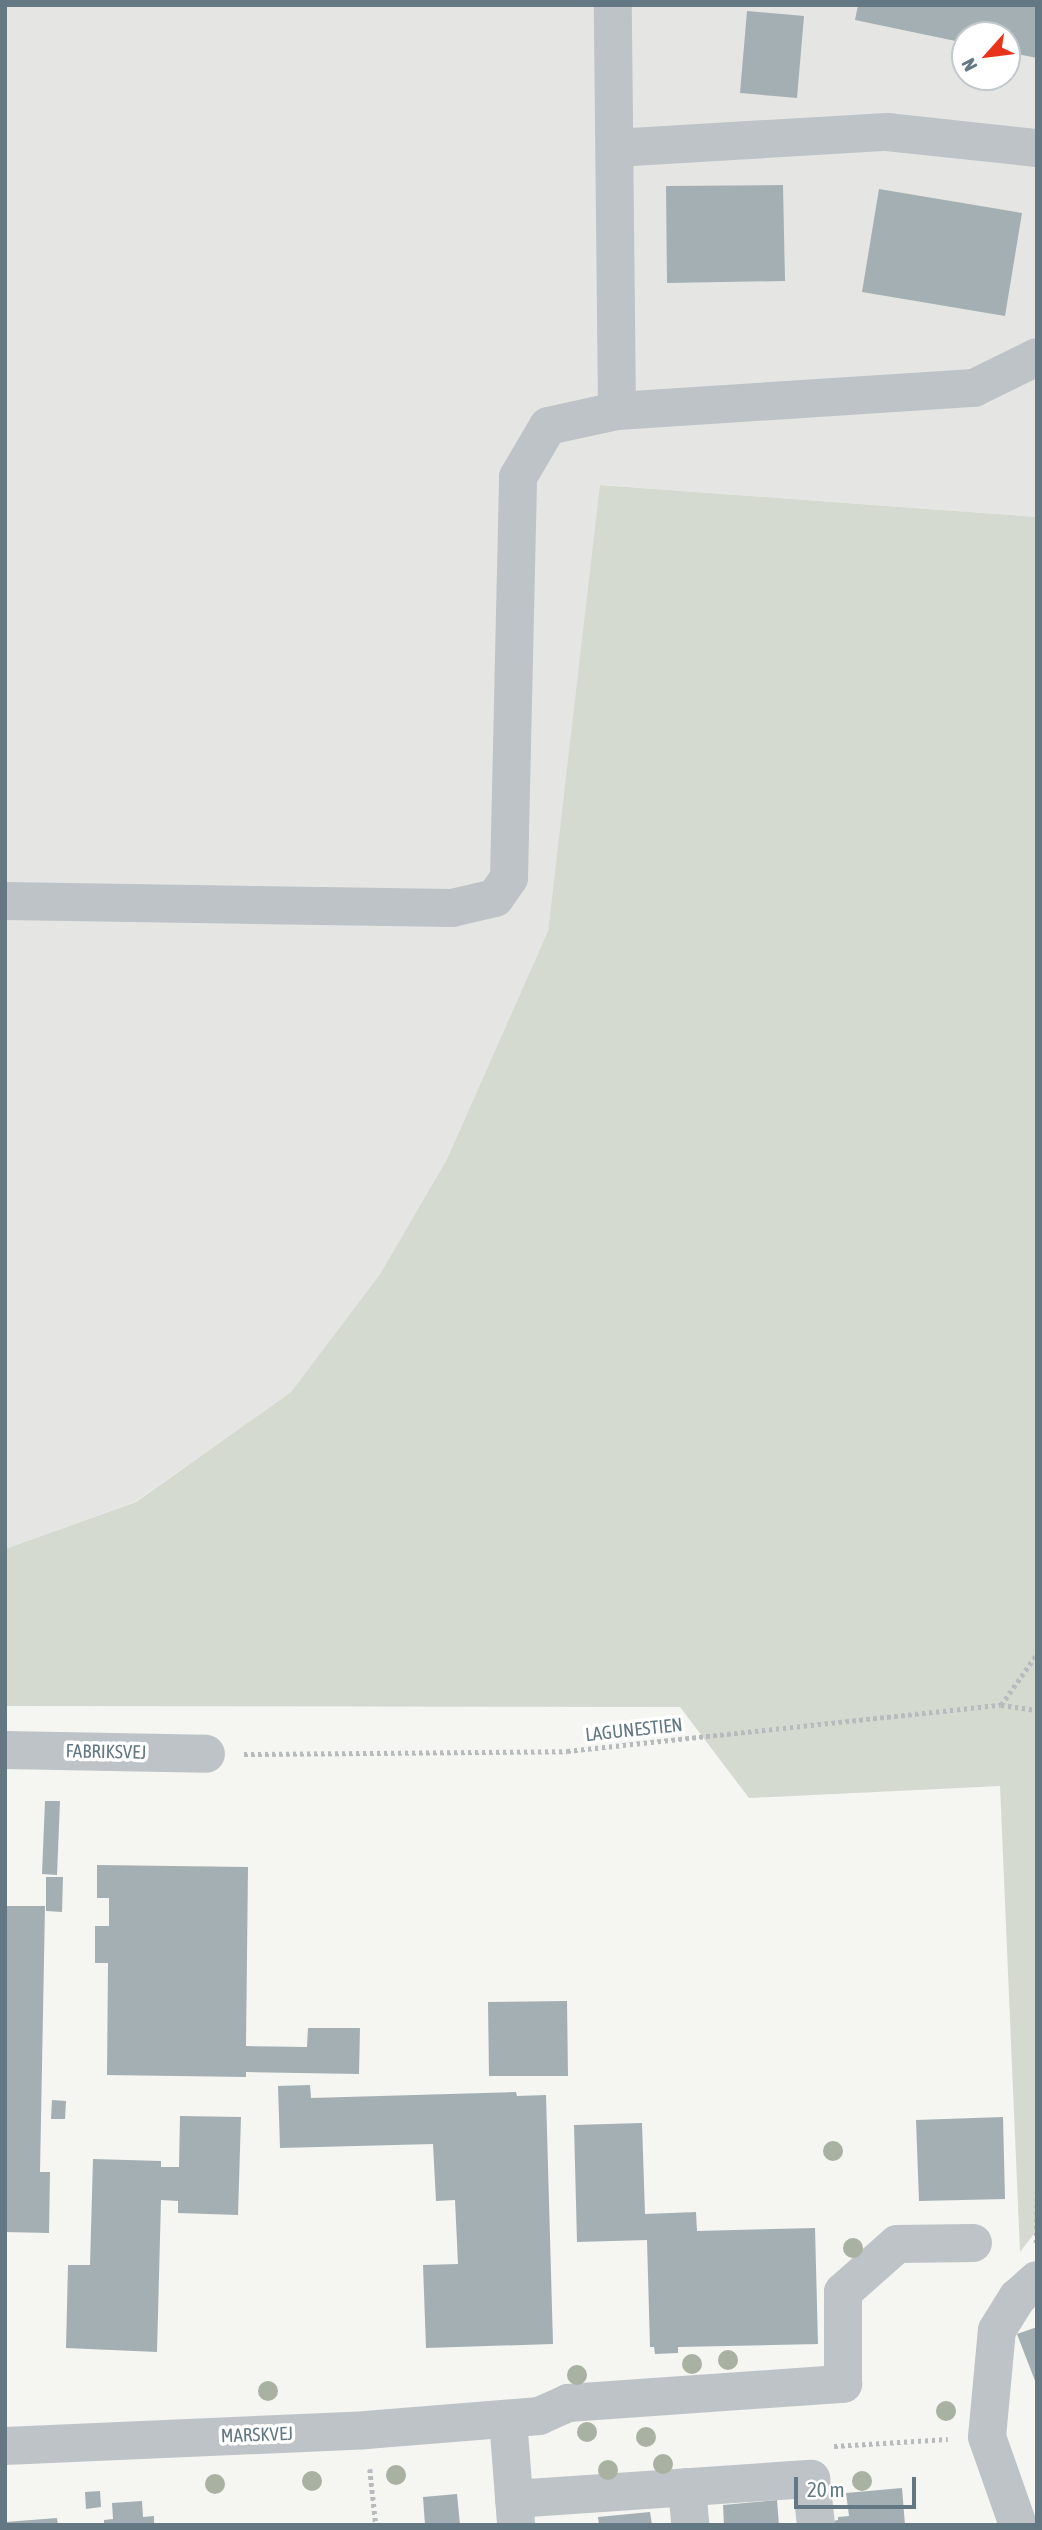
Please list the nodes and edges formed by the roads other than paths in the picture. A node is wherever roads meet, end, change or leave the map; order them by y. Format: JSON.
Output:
{"nodes":[{"id":1,"x":613,"y":5,"type":"edge"},
{"id":2,"x":614,"y":148,"type":"junction"},
{"id":3,"x":1037,"y":148,"type":"edge"},
{"id":4,"x":1037,"y":357,"type":"edge"},
{"id":5,"x":618,"y":411,"type":"junction"},
{"id":6,"x":5,"y":901,"type":"edge"},
{"id":7,"x":5,"y":1750,"type":"edge"},
{"id":8,"x":206,"y":1754,"type":"road end"},
{"id":9,"x":973,"y":2243,"type":"dead end"},
{"id":10,"x":1036,"y":2281,"type":"edge"},
{"id":11,"x":524,"y":2418,"type":"junction"},
{"id":12,"x":5,"y":2446,"type":"edge"},
{"id":13,"x":687,"y":2487,"type":"junction"},
{"id":14,"x":515,"y":2512,"type":"edge"},
{"id":15,"x":690,"y":2525,"type":"edge"},
{"id":16,"x":816,"y":2525,"type":"edge"},
{"id":17,"x":1018,"y":2525,"type":"edge"}],
"edges":[{"from":1,"to":2,"type":"street"},
{"from":2,"to":3,"type":"street"},
{"from":2,"to":5,"type":"street"},
{"from":4,"to":5,"type":"street"},
{"from":5,"to":6,"type":"street"},
{"from":7,"to":8,"type":"street","name":"FABRIKSVEJ"},
{"from":9,"to":11,"type":"street","name":"MARSKVEJ"},
{"from":10,"to":17,"type":"street"},
{"from":11,"to":12,"type":"street","name":"MARSKVEJ"},
{"from":11,"to":14,"type":"street"},
{"from":13,"to":14,"type":"street"},
{"from":13,"to":15,"type":"street"},
{"from":13,"to":16,"type":"street"}]}
